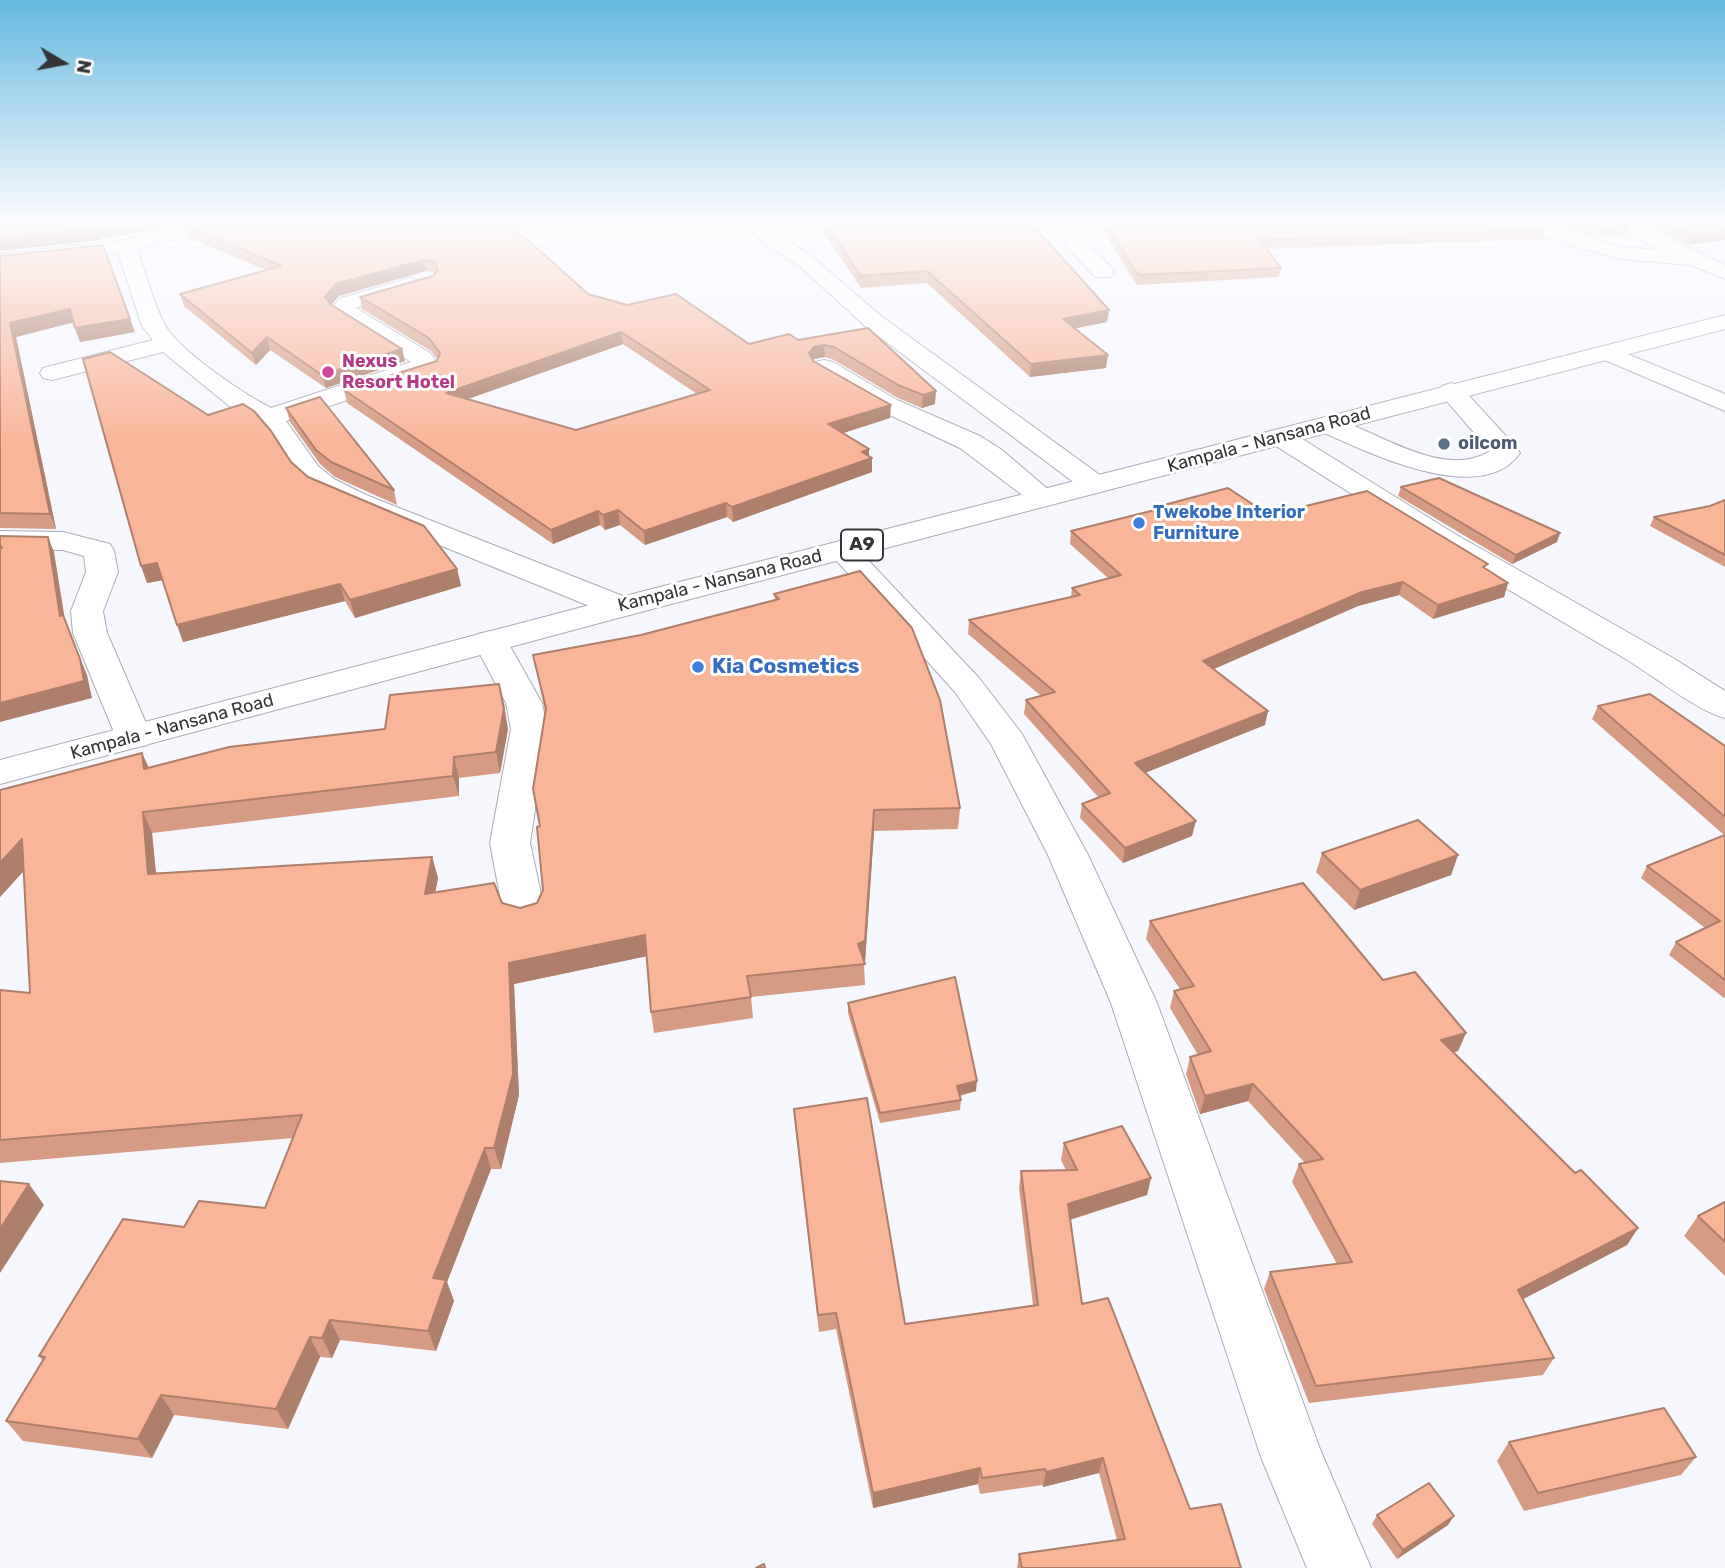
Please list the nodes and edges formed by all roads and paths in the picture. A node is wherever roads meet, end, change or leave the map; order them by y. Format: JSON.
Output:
{"nodes":[{"id":1,"x":144,"y":297,"type":"edge"},
{"id":2,"x":369,"y":297,"type":"edge"},
{"id":3,"x":846,"y":297,"type":"edge"},
{"id":4,"x":1725,"y":322,"type":"edge"},
{"id":5,"x":167,"y":344,"type":"junction"},
{"id":6,"x":1608,"y":353,"type":"junction"},
{"id":7,"x":824,"y":367,"type":"edge"},
{"id":8,"x":52,"y":373,"type":"dead end"},
{"id":9,"x":1451,"y":391,"type":"junction"},
{"id":10,"x":1725,"y":402,"type":"edge"},
{"id":11,"x":269,"y":418,"type":"junction"},
{"id":12,"x":1329,"y":425,"type":"junction"},
{"id":13,"x":1282,"y":439,"type":"junction"},
{"id":14,"x":1094,"y":484,"type":"junction"},
{"id":15,"x":1043,"y":497,"type":"junction"},
{"id":16,"x":0,"y":540,"type":"edge"},
{"id":17,"x":842,"y":550,"type":"junction"},
{"id":18,"x":621,"y":607,"type":"junction"},
{"id":19,"x":490,"y":641,"type":"junction"},
{"id":20,"x":1725,"y":707,"type":"edge"},
{"id":21,"x":134,"y":737,"type":"junction"},
{"id":22,"x":0,"y":772,"type":"edge"},
{"id":23,"x":524,"y":912,"type":"edge"},
{"id":24,"x":1339,"y":1568,"type":"edge"}],
"edges":[{"from":1,"to":5,"type":"street"},
{"from":2,"to":11,"type":"street"},
{"from":3,"to":14,"type":"street"},
{"from":4,"to":6,"type":"street","name":"Kampala - Nansana Road","number":"A9"},
{"from":5,"to":8,"type":"street"},
{"from":5,"to":11,"type":"street"},
{"from":6,"to":9,"type":"street","name":"Kampala - Nansana Road","number":"A9"},
{"from":6,"to":10,"type":"street"},
{"from":7,"to":15,"type":"street"},
{"from":9,"to":12,"type":"street","name":"Kampala - Nansana Road","number":"A9"},
{"from":9,"to":12,"type":"street"},
{"from":11,"to":18,"type":"street"},
{"from":12,"to":13,"type":"street","name":"Kampala - Nansana Road","number":"A9"},
{"from":13,"to":14,"type":"street","name":"Kampala - Nansana Road","number":"A9"},
{"from":13,"to":20,"type":"street"},
{"from":14,"to":15,"type":"street","name":"Kampala - Nansana Road","number":"A9"},
{"from":15,"to":17,"type":"street","name":"Kampala - Nansana Road","number":"A9"},
{"from":16,"to":21,"type":"street"},
{"from":17,"to":18,"type":"street","name":"Kampala - Nansana Road","number":"A9"},
{"from":17,"to":24,"type":"street"},
{"from":18,"to":19,"type":"street","name":"Kampala - Nansana Road","number":"A9"},
{"from":19,"to":21,"type":"street","name":"Kampala - Nansana Road","number":"A9"},
{"from":19,"to":23,"type":"street"},
{"from":21,"to":22,"type":"street","name":"Kampala - Nansana Road","number":"A9"}]}
